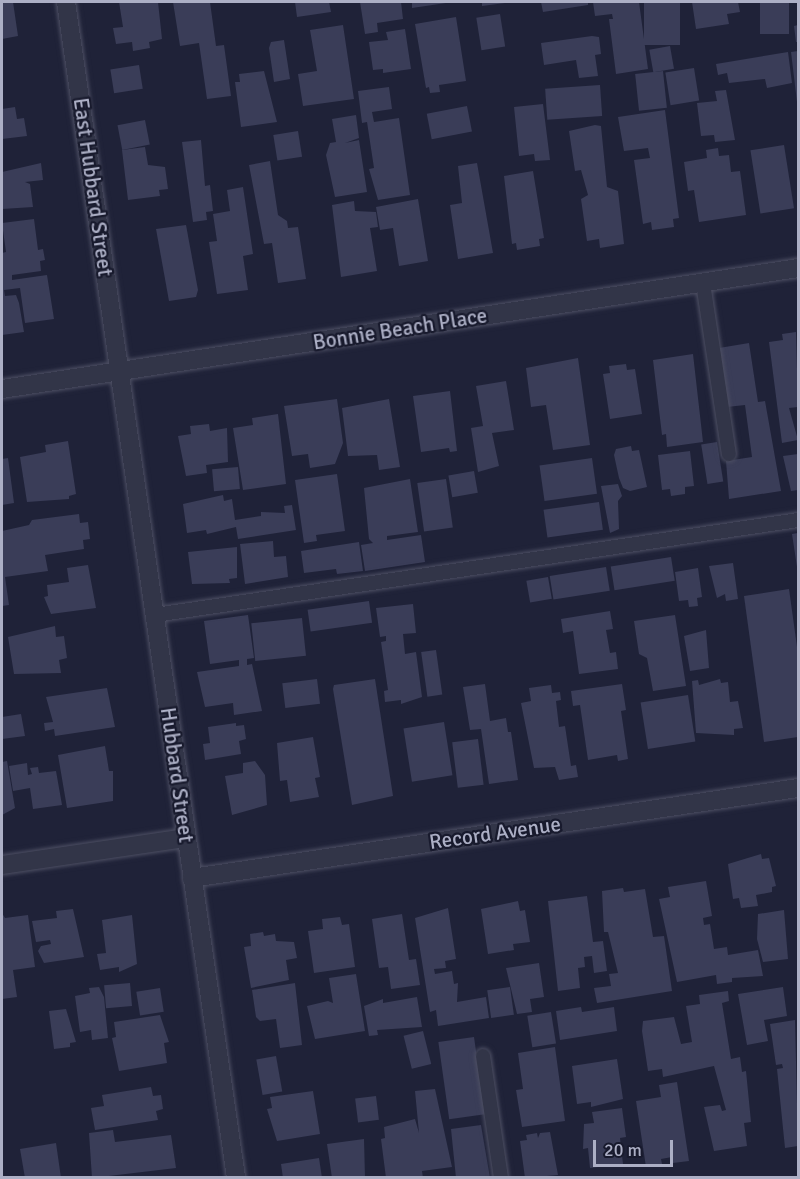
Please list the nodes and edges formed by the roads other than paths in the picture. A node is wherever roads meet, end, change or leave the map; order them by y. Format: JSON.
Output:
{"nodes":[{"id":1,"x":66,"y":2,"type":"edge"},
{"id":2,"x":798,"y":268,"type":"edge"},
{"id":3,"x":703,"y":283,"type":"junction"},
{"id":4,"x":120,"y":372,"type":"junction"},
{"id":5,"x":2,"y":389,"type":"edge"},
{"id":6,"x":729,"y":454,"type":"dead end"},
{"id":7,"x":798,"y":520,"type":"edge"},
{"id":8,"x":154,"y":615,"type":"junction"},
{"id":9,"x":798,"y":788,"type":"edge"},
{"id":10,"x":184,"y":838,"type":"junction"},
{"id":11,"x":2,"y":865,"type":"edge"},
{"id":12,"x":192,"y":878,"type":"junction"},
{"id":13,"x":483,"y":1056,"type":"dead end"},
{"id":14,"x":236,"y":1178,"type":"edge"},
{"id":15,"x":501,"y":1178,"type":"edge"}],
"edges":[{"from":1,"to":4,"type":"street","name":"East Hubbard Street"},
{"from":2,"to":3,"type":"street","name":"Bonnie Beach Place"},
{"from":3,"to":4,"type":"street","name":"Bonnie Beach Place"},
{"from":3,"to":6,"type":"lane"},
{"from":4,"to":5,"type":"street","name":"Bonnie Beach Place"},
{"from":4,"to":8,"type":"street","name":"Hubbard Street"},
{"from":7,"to":8,"type":"lane"},
{"from":8,"to":10,"type":"street","name":"Hubbard Street"},
{"from":9,"to":12,"type":"street","name":"Record Avenue"},
{"from":10,"to":11,"type":"street"},
{"from":10,"to":12,"type":"street","name":"Hubbard Street"},
{"from":12,"to":14,"type":"street","name":"Hubbard Street"},
{"from":13,"to":15,"type":"lane"}]}
